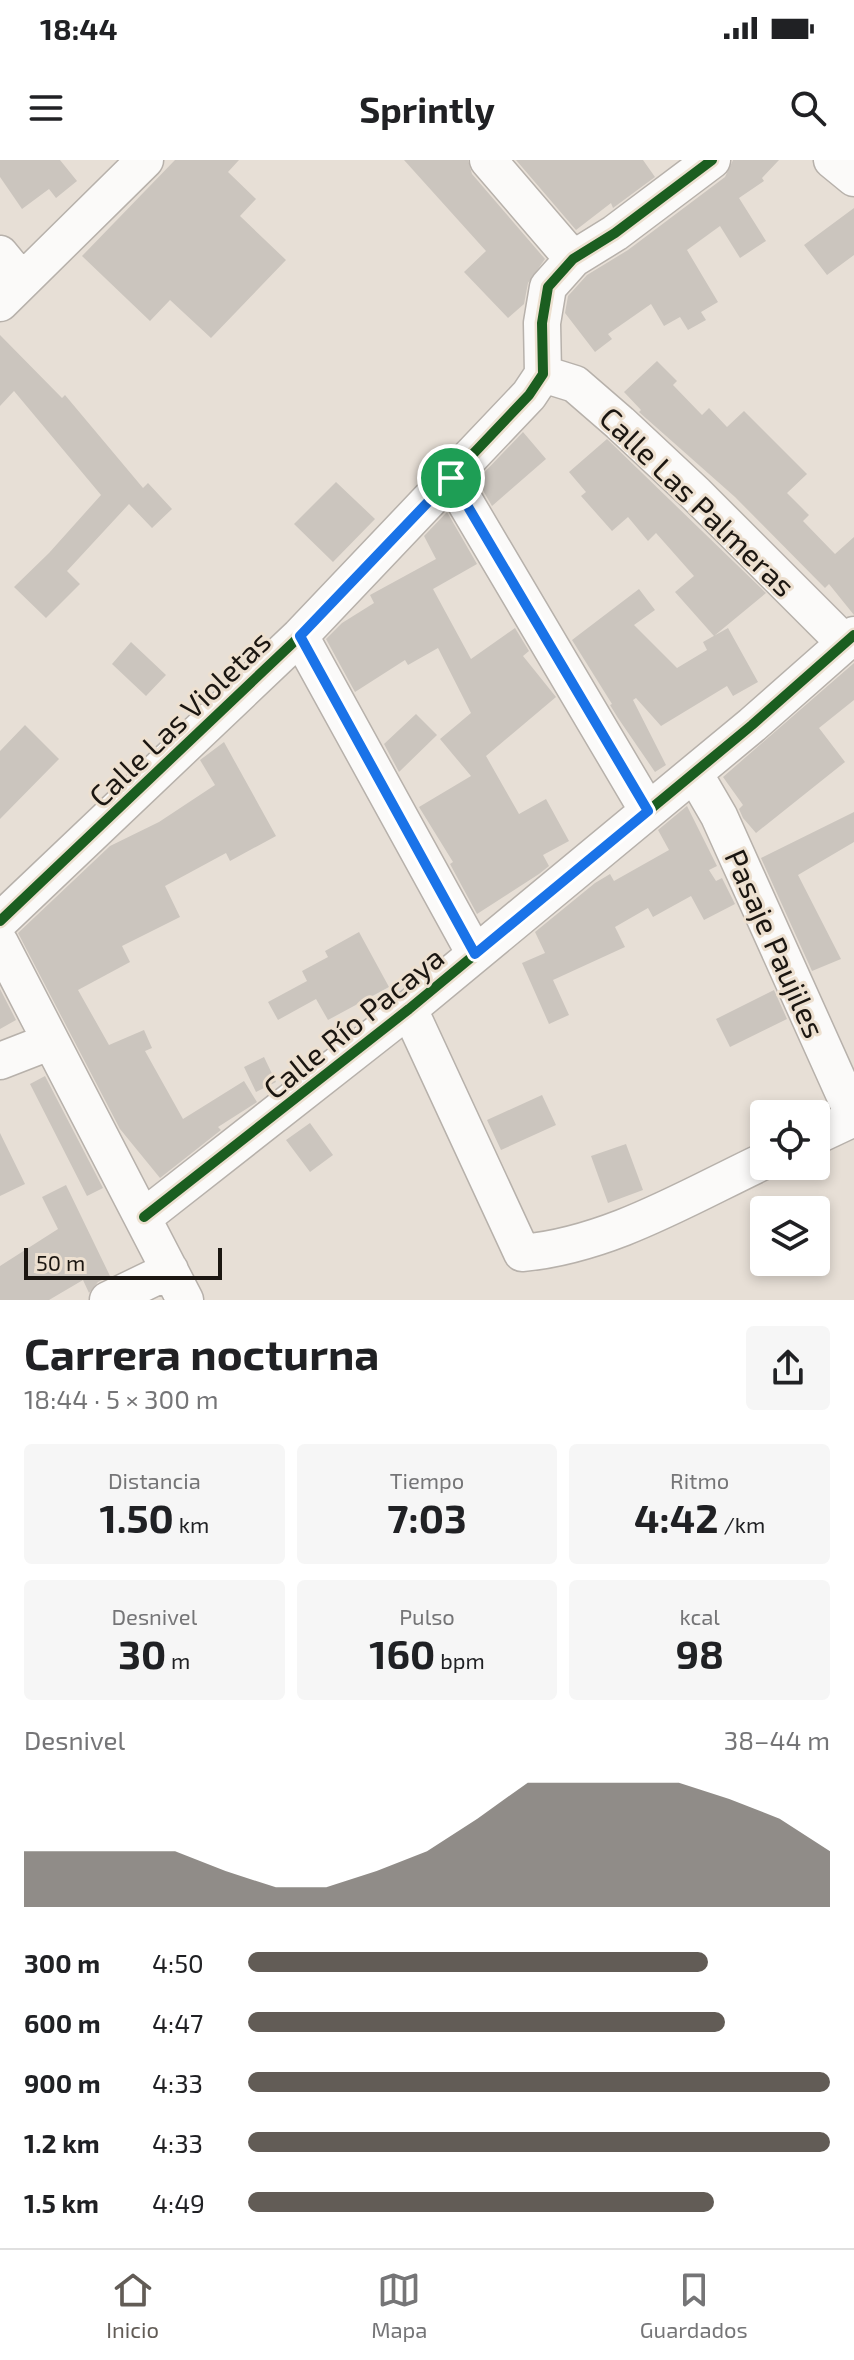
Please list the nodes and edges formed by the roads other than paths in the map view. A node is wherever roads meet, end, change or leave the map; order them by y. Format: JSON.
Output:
{"nodes":[{"id":1,"x":145,"y":160,"type":"edge"},
{"id":2,"x":488,"y":160,"type":"edge"},
{"id":3,"x":712,"y":160,"type":"edge"},
{"id":4,"x":832,"y":160,"type":"edge"},
{"id":5,"x":854,"y":178,"type":"edge"},
{"id":6,"x":573,"y":259,"type":"junction"},
{"id":7,"x":7,"y":279,"type":"edge"},
{"id":8,"x":543,"y":374,"type":"junction"},
{"id":9,"x":451,"y":478,"type":"junction"},
{"id":10,"x":300,"y":636,"type":"junction"},
{"id":11,"x":849,"y":638,"type":"edge"},
{"id":12,"x":694,"y":773,"type":"junction"},
{"id":13,"x":648,"y":811,"type":"junction"},
{"id":14,"x":0,"y":921,"type":"edge"},
{"id":15,"x":0,"y":943,"type":"edge"},
{"id":16,"x":475,"y":954,"type":"junction"},
{"id":17,"x":409,"y":1009,"type":"junction"},
{"id":18,"x":49,"y":1042,"type":"junction"},
{"id":19,"x":0,"y":1061,"type":"edge"},
{"id":20,"x":854,"y":1117,"type":"edge"},
{"id":21,"x":830,"y":1129,"type":"edge"},
{"id":22,"x":750,"y":1168,"type":"edge"},
{"id":23,"x":144,"y":1217,"type":"junction"},
{"id":24,"x":178,"y":1285,"type":"edge"},
{"id":25,"x":108,"y":1300,"type":"edge"}],
"edges":[{"from":1,"to":7,"type":"street"},
{"from":2,"to":6,"type":"street"},
{"from":3,"to":6,"type":"street"},
{"from":4,"to":5,"type":"street"},
{"from":6,"to":8,"type":"street"},
{"from":8,"to":9,"type":"street","name":"Calle Las Violetas"},
{"from":8,"to":11,"type":"street","name":"Calle Las Palmeras"},
{"from":9,"to":10,"type":"street","name":"Calle Las Violetas"},
{"from":9,"to":13,"type":"street"},
{"from":10,"to":14,"type":"street","name":"Calle Las Violetas"},
{"from":10,"to":16,"type":"street"},
{"from":11,"to":12,"type":"street","name":"Calle Río Pacaya"},
{"from":12,"to":13,"type":"street","name":"Calle Río Pacaya"},
{"from":12,"to":20,"type":"street","name":"Pasaje Paujiles"},
{"from":13,"to":16,"type":"street","name":"Calle Río Pacaya"},
{"from":15,"to":18,"type":"street"},
{"from":16,"to":17,"type":"street","name":"Calle Río Pacaya"},
{"from":17,"to":22,"type":"street"},
{"from":17,"to":23,"type":"street","name":"Calle Río Pacaya"},
{"from":18,"to":19,"type":"street"},
{"from":18,"to":23,"type":"street"},
{"from":20,"to":21,"type":"street"},
{"from":23,"to":24,"type":"street"},
{"from":24,"to":25,"type":"street"}]}
